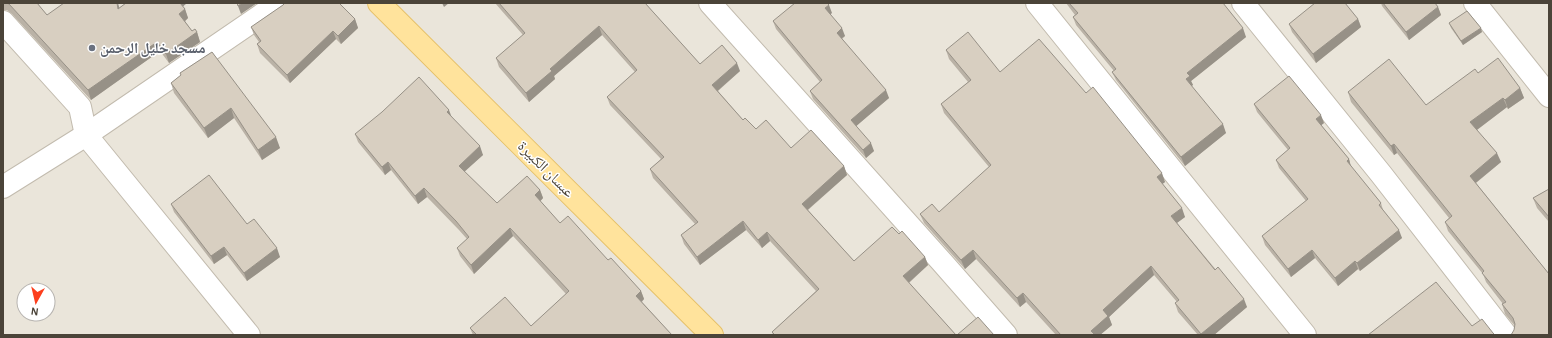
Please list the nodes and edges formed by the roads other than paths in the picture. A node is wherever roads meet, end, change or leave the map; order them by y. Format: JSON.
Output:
{"nodes":[{"id":1,"x":279,"y":3,"type":"edge"},
{"id":2,"x":379,"y":3,"type":"edge"},
{"id":3,"x":710,"y":3,"type":"edge"},
{"id":4,"x":1037,"y":3,"type":"edge"},
{"id":5,"x":1244,"y":3,"type":"edge"},
{"id":6,"x":1475,"y":3,"type":"edge"},
{"id":7,"x":3,"y":22,"type":"edge"},
{"id":8,"x":1549,"y":96,"type":"edge"},
{"id":9,"x":86,"y":135,"type":"junction"},
{"id":10,"x":3,"y":187,"type":"edge"},
{"id":11,"x":249,"y":335,"type":"edge"},
{"id":12,"x":712,"y":335,"type":"edge"},
{"id":13,"x":1006,"y":335,"type":"edge"},
{"id":14,"x":1305,"y":335,"type":"edge"},
{"id":15,"x":1506,"y":335,"type":"edge"}],
"edges":[{"from":1,"to":9,"type":"street"},
{"from":2,"to":12,"type":"main road","name":"عبسان الكبيرة"},
{"from":3,"to":13,"type":"street"},
{"from":4,"to":14,"type":"street"},
{"from":5,"to":15,"type":"street"},
{"from":6,"to":8,"type":"street"},
{"from":7,"to":9,"type":"street"},
{"from":9,"to":10,"type":"street"},
{"from":9,"to":11,"type":"street"}]}
